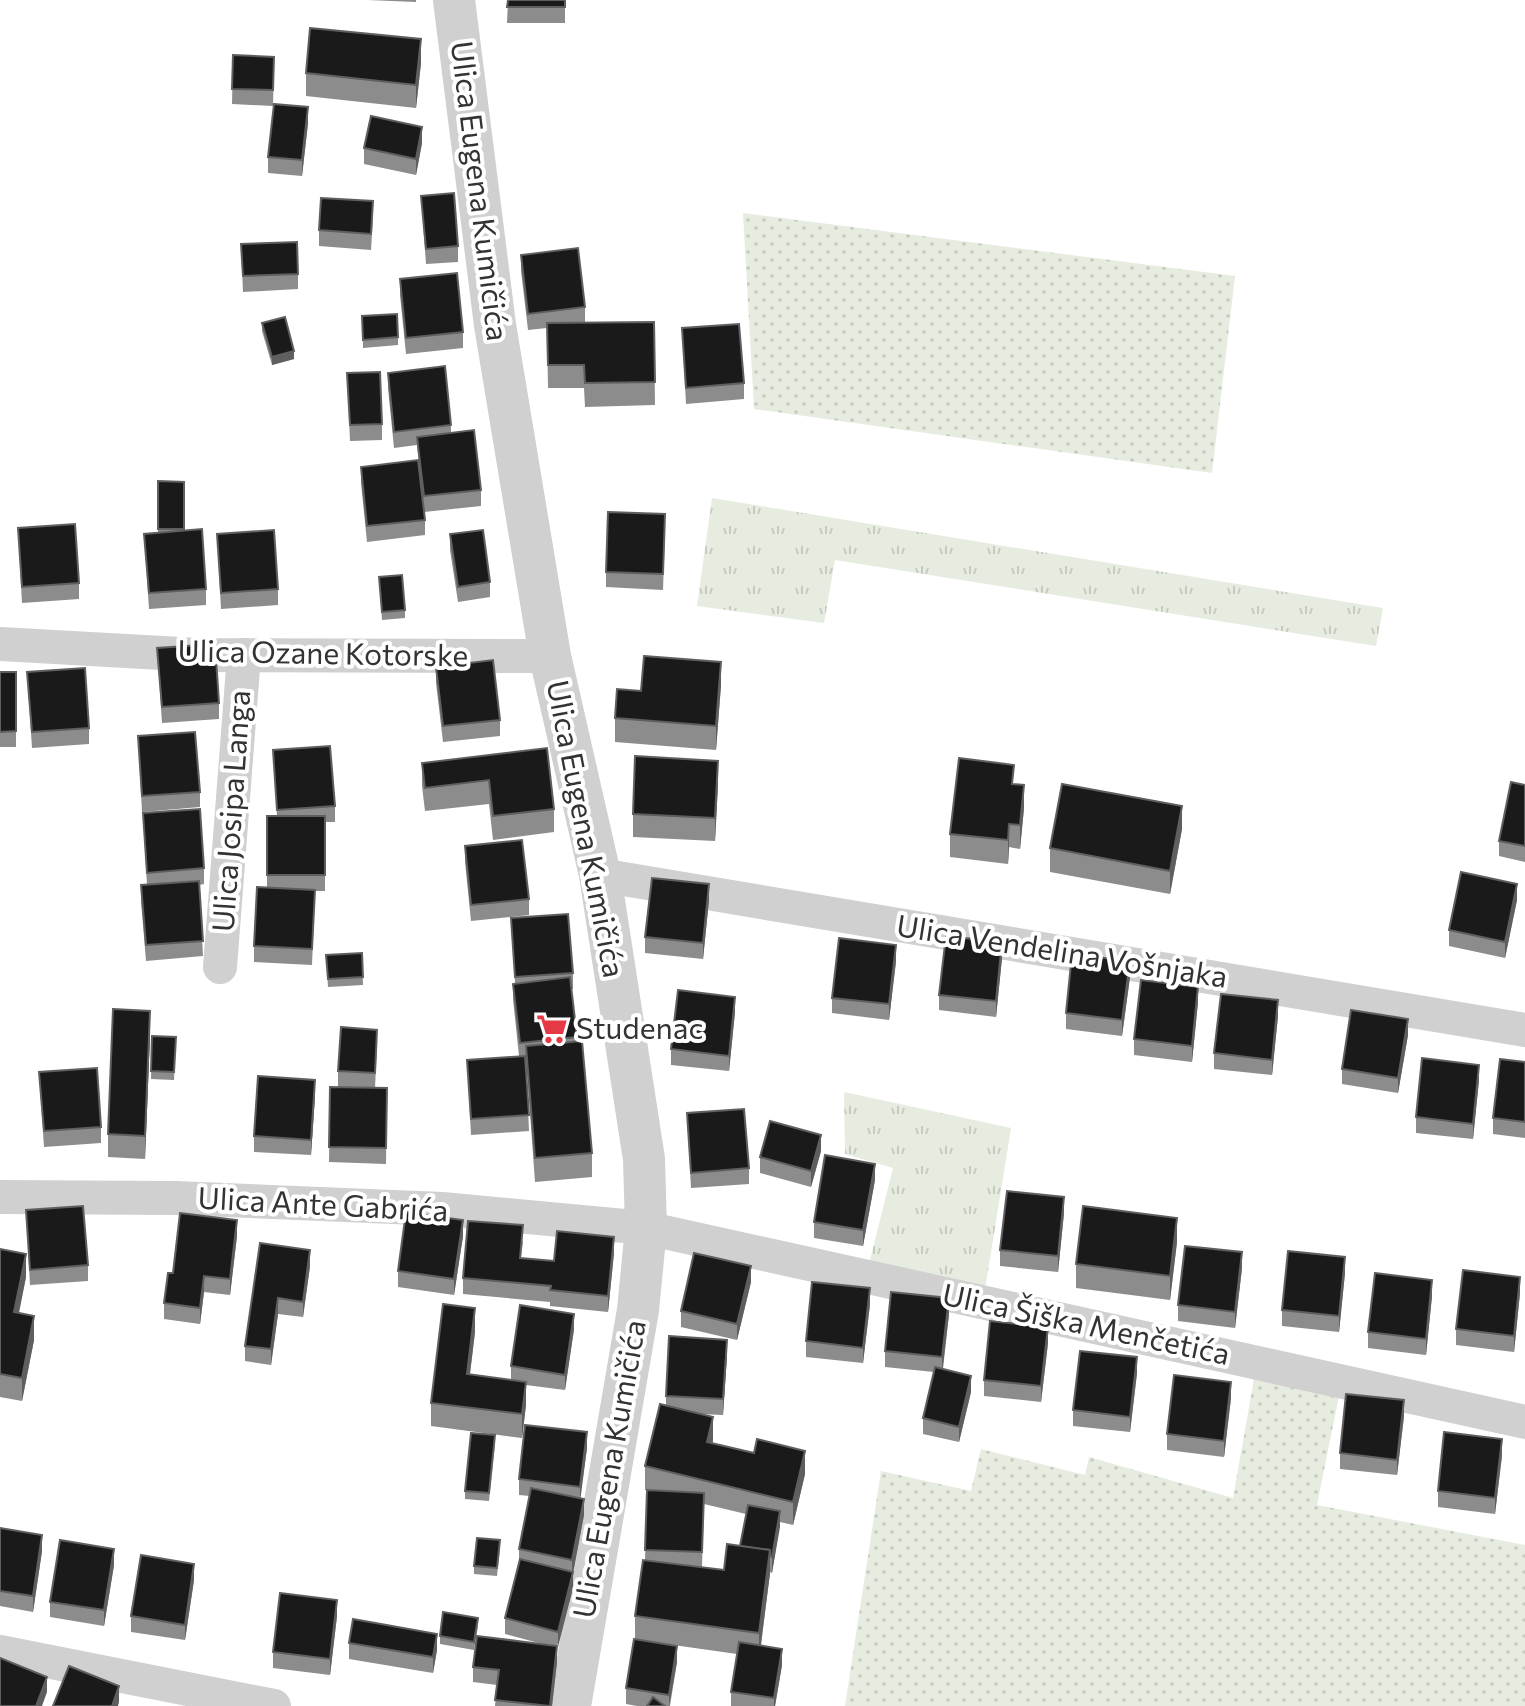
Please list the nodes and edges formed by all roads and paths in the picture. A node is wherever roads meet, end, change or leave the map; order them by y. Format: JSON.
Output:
{"nodes":[{"id":1,"x":454,"y":0,"type":"edge"},
{"id":2,"x":0,"y":644,"type":"edge"},
{"id":3,"x":244,"y":655,"type":"junction"},
{"id":4,"x":550,"y":656,"type":"junction"},
{"id":5,"x":600,"y":875,"type":"junction"},
{"id":6,"x":220,"y":967,"type":"dead end"},
{"id":7,"x":1525,"y":1030,"type":"edge"},
{"id":8,"x":0,"y":1197,"type":"edge"},
{"id":9,"x":646,"y":1228,"type":"junction"},
{"id":10,"x":1525,"y":1422,"type":"edge"},
{"id":11,"x":0,"y":1652,"type":"edge"},
{"id":12,"x":274,"y":1706,"type":"edge"},
{"id":13,"x":570,"y":1706,"type":"edge"}],
"edges":[{"from":1,"to":4,"type":"street","name":"Ulica Eugena Kumičića"},
{"from":2,"to":3,"type":"street","name":"Ulica Ozane Kotorske"},
{"from":3,"to":4,"type":"street","name":"Ulica Ozane Kotorske"},
{"from":3,"to":6,"type":"street","name":"Ulica Josipa Langa"},
{"from":4,"to":5,"type":"street","name":"Ulica Eugena Kumičića"},
{"from":5,"to":7,"type":"street","name":"Ulica Vendelina Vošnjaka"},
{"from":5,"to":9,"type":"street","name":"Ulica Eugena Kumičića"},
{"from":8,"to":9,"type":"street","name":"Ulica Ante Gabrića"},
{"from":9,"to":10,"type":"street","name":"Ulica Šiška Menčetića"},
{"from":9,"to":13,"type":"street","name":"Ulica Eugena Kumičića"},
{"from":11,"to":12,"type":"street"}]}
